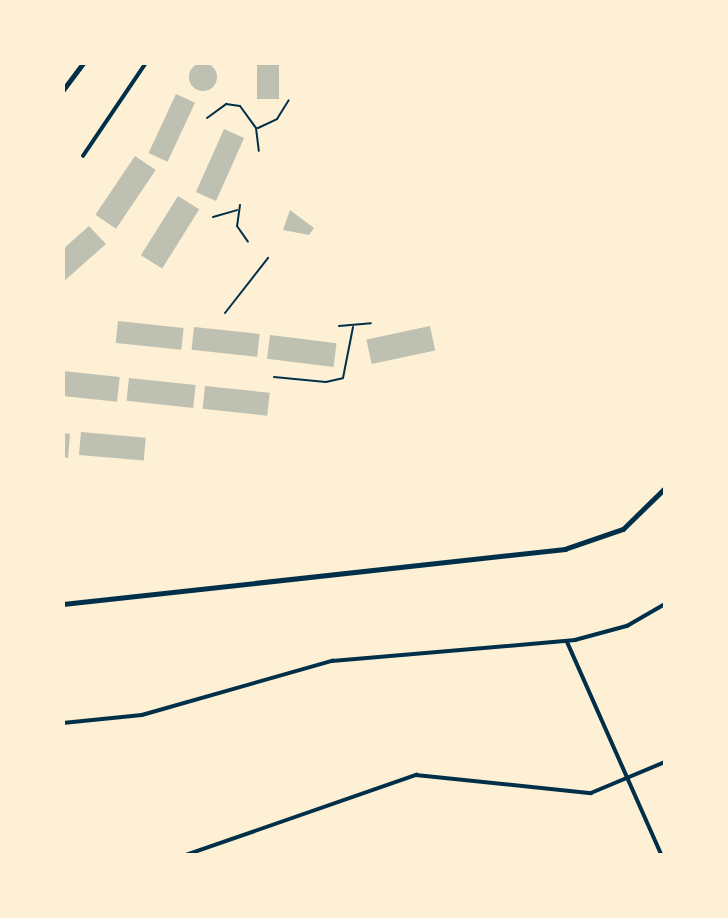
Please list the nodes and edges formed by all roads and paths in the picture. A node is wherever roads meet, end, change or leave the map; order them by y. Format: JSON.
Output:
{"nodes":[{"id":1,"x":83,"y":63,"type":"edge"},
{"id":2,"x":146,"y":63,"type":"edge"},
{"id":3,"x":63,"y":90,"type":"edge"},
{"id":4,"x":289,"y":100,"type":"dead end"},
{"id":5,"x":207,"y":118,"type":"dead end"},
{"id":6,"x":257,"y":128,"type":"junction"},
{"id":7,"x":259,"y":151,"type":"dead end"},
{"id":8,"x":83,"y":156,"type":"dead end"},
{"id":9,"x":240,"y":205,"type":"dead end"},
{"id":10,"x":238,"y":210,"type":"junction"},
{"id":11,"x":213,"y":217,"type":"dead end"},
{"id":12,"x":248,"y":242,"type":"dead end"},
{"id":13,"x":268,"y":258,"type":"dead end"},
{"id":14,"x":225,"y":313,"type":"dead end"},
{"id":15,"x":370,"y":323,"type":"dead end"},
{"id":16,"x":339,"y":326,"type":"dead end"},
{"id":17,"x":353,"y":327,"type":"junction"},
{"id":18,"x":274,"y":377,"type":"dead end"},
{"id":19,"x":665,"y":488,"type":"edge"},
{"id":20,"x":63,"y":604,"type":"edge"},
{"id":21,"x":665,"y":604,"type":"edge"},
{"id":22,"x":567,"y":641,"type":"junction"},
{"id":23,"x":63,"y":723,"type":"edge"},
{"id":24,"x":665,"y":762,"type":"edge"},
{"id":25,"x":628,"y":778,"type":"junction"},
{"id":26,"x":186,"y":855,"type":"edge"},
{"id":27,"x":662,"y":855,"type":"edge"}],
"edges":[{"from":1,"to":3,"type":"street"},
{"from":2,"to":8,"type":"street"},
{"from":4,"to":6,"type":"lane"},
{"from":5,"to":6,"type":"lane"},
{"from":6,"to":7,"type":"lane"},
{"from":9,"to":10,"type":"lane"},
{"from":10,"to":11,"type":"lane"},
{"from":10,"to":12,"type":"lane"},
{"from":13,"to":14,"type":"lane"},
{"from":15,"to":17,"type":"lane"},
{"from":16,"to":17,"type":"lane"},
{"from":17,"to":18,"type":"lane"},
{"from":19,"to":20,"type":"street"},
{"from":21,"to":22,"type":"street"},
{"from":22,"to":23,"type":"street"},
{"from":22,"to":25,"type":"street"},
{"from":24,"to":25,"type":"street"},
{"from":25,"to":26,"type":"street"},
{"from":25,"to":27,"type":"street"}]}
